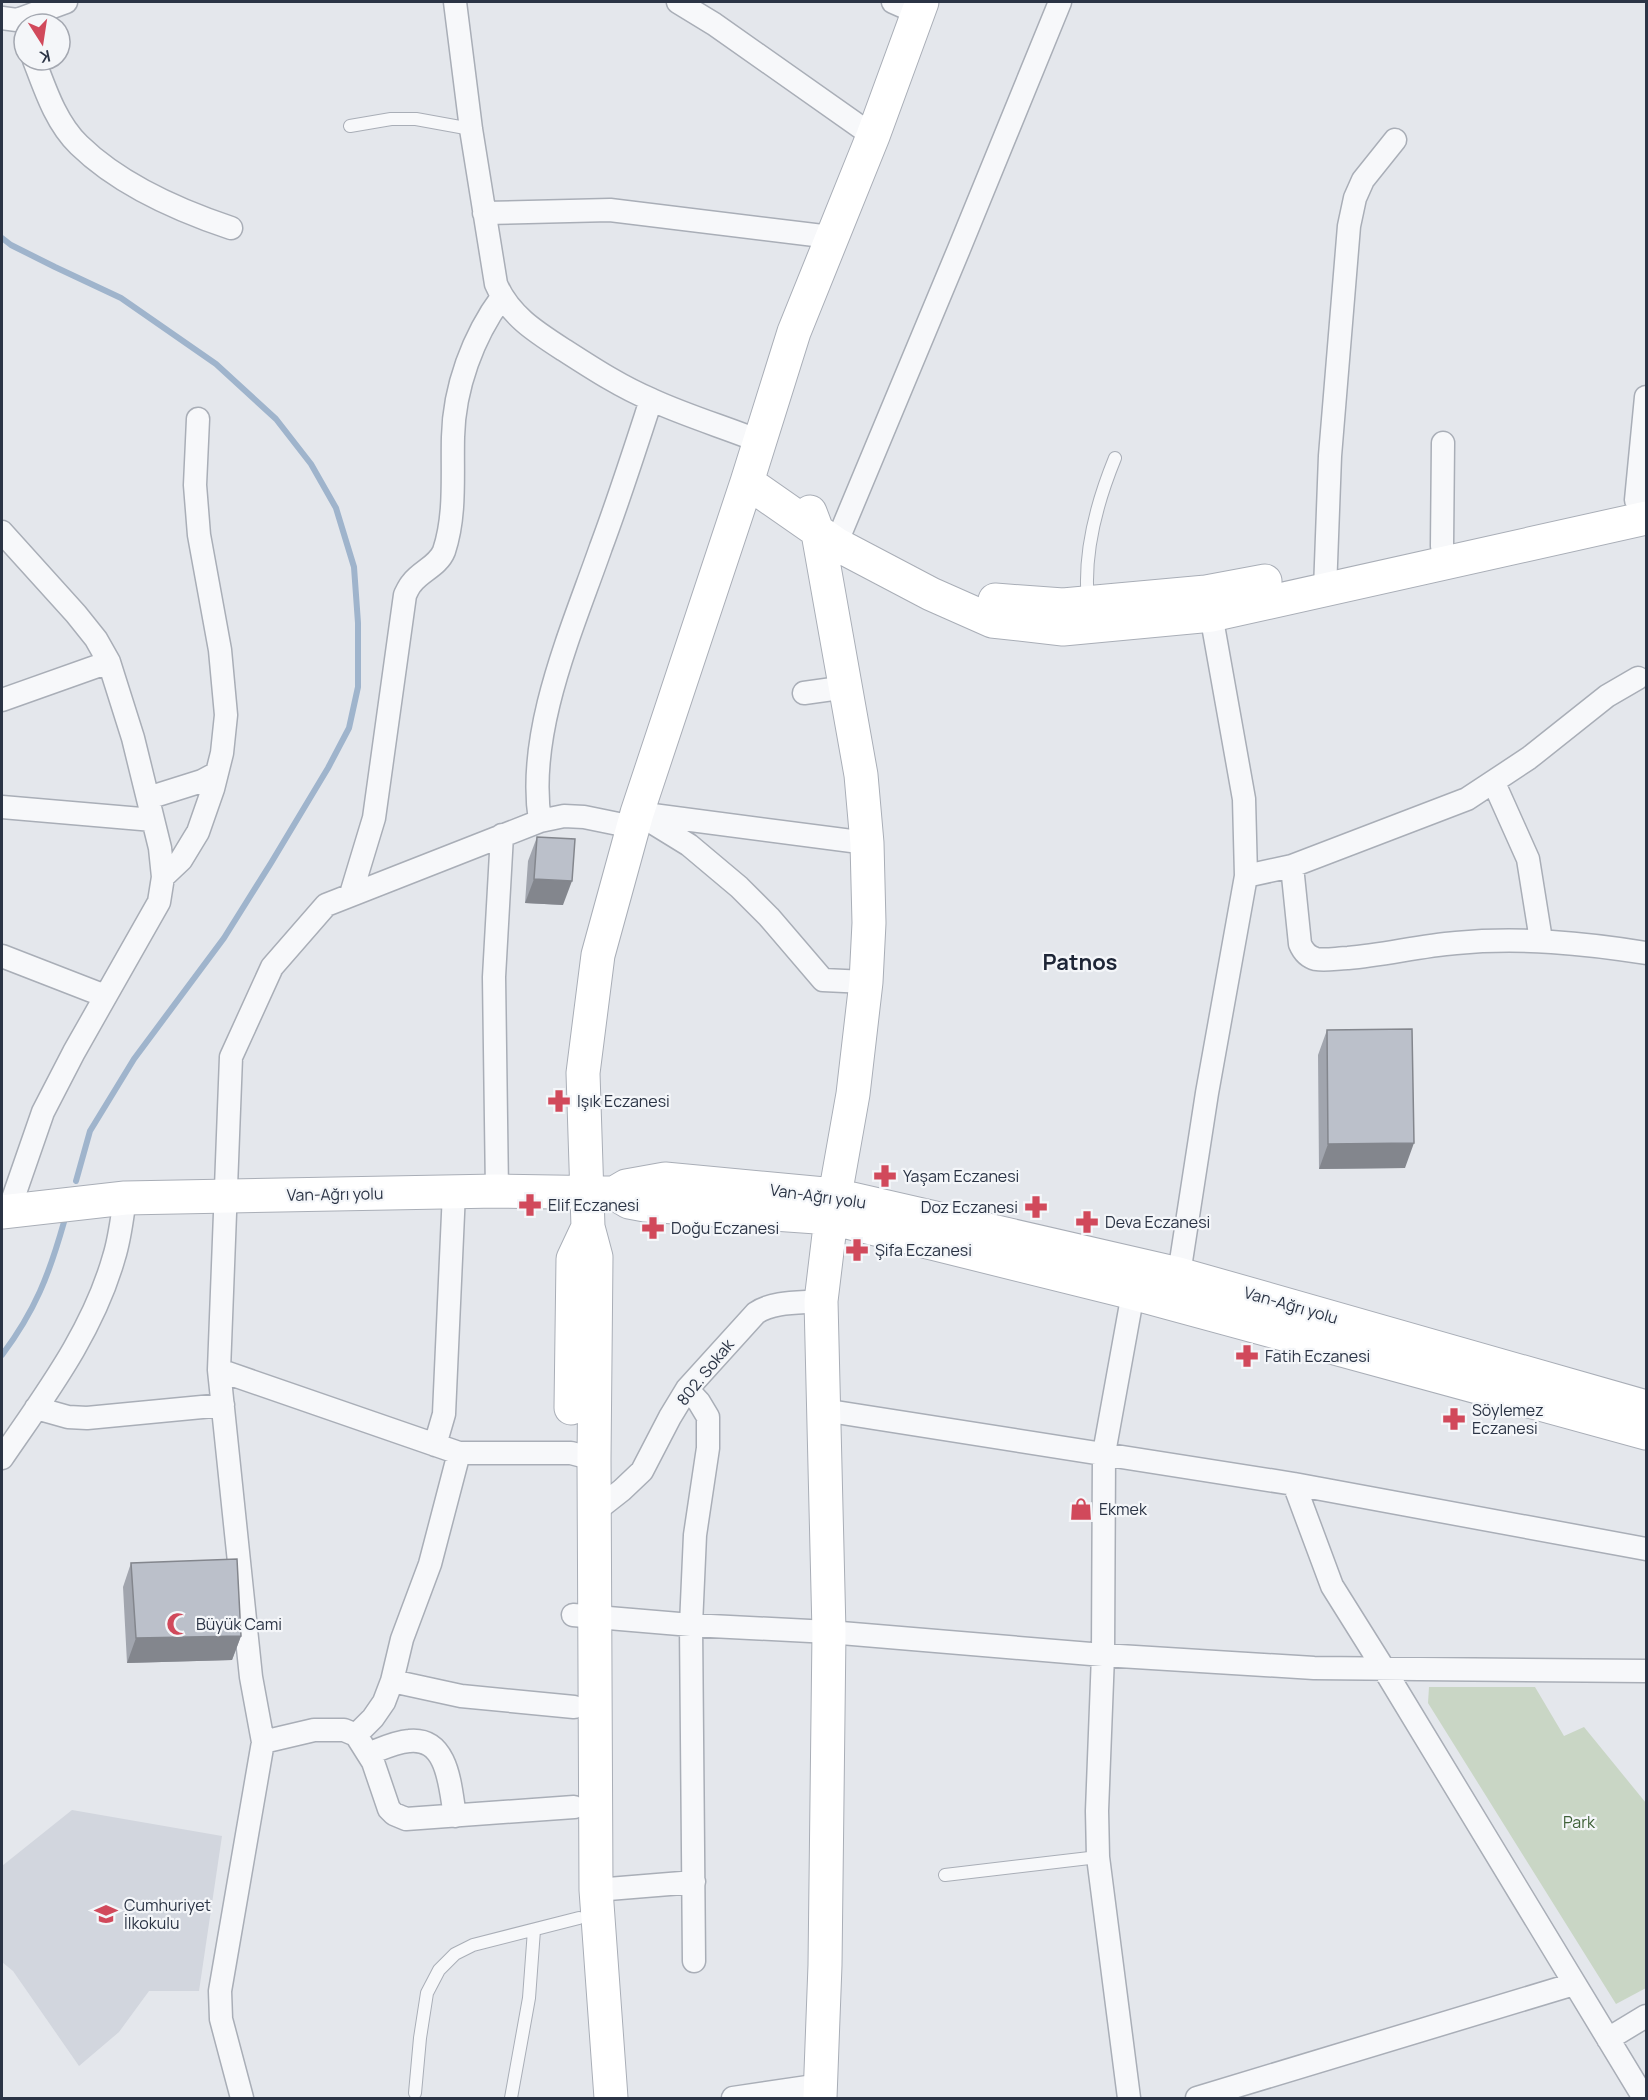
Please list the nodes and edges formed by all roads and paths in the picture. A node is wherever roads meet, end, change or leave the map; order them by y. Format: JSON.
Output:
{"nodes":[{"id":1,"x":66,"y":2,"type":"edge"},
{"id":2,"x":455,"y":2,"type":"edge"},
{"id":3,"x":678,"y":2,"type":"edge"},
{"id":4,"x":1060,"y":2,"type":"edge"},
{"id":5,"x":911,"y":5,"type":"edge"},
{"id":6,"x":43,"y":12,"type":"edge"},
{"id":7,"x":38,"y":72,"type":"edge"},
{"id":8,"x":350,"y":126,"type":"dead end"},
{"id":9,"x":471,"y":129,"type":"junction"},
{"id":10,"x":873,"y":136,"type":"junction"},
{"id":11,"x":1395,"y":140,"type":"dead end"},
{"id":12,"x":484,"y":213,"type":"junction"},
{"id":13,"x":231,"y":228,"type":"dead end"},
{"id":14,"x":831,"y":237,"type":"junction"},
{"id":15,"x":502,"y":297,"type":"junction"},
{"id":16,"x":1647,"y":397,"type":"edge"},
{"id":17,"x":651,"y":400,"type":"junction"},
{"id":18,"x":198,"y":419,"type":"dead end"},
{"id":19,"x":759,"y":441,"type":"junction"},
{"id":20,"x":1443,"y":443,"type":"dead end"},
{"id":21,"x":1115,"y":458,"type":"dead end"},
{"id":22,"x":747,"y":482,"type":"junction"},
{"id":23,"x":1644,"y":512,"type":"edge"},
{"id":24,"x":827,"y":529,"type":"junction"},
{"id":25,"x":2,"y":532,"type":"edge"},
{"id":26,"x":1442,"y":546,"type":"junction"},
{"id":27,"x":1326,"y":579,"type":"junction"},
{"id":28,"x":1089,"y":603,"type":"junction"},
{"id":29,"x":1209,"y":604,"type":"junction"},
{"id":30,"x":109,"y":662,"type":"junction"},
{"id":31,"x":1642,"y":675,"type":"edge"},
{"id":32,"x":847,"y":687,"type":"junction"},
{"id":33,"x":804,"y":693,"type":"dead end"},
{"id":34,"x":2,"y":700,"type":"edge"},
{"id":35,"x":217,"y":773,"type":"junction"},
{"id":36,"x":1494,"y":783,"type":"junction"},
{"id":37,"x":2,"y":807,"type":"edge"},
{"id":38,"x":151,"y":809,"type":"junction"},
{"id":39,"x":635,"y":820,"type":"junction"},
{"id":40,"x":540,"y":821,"type":"junction"},
{"id":41,"x":502,"y":835,"type":"junction"},
{"id":42,"x":867,"y":843,"type":"junction"},
{"id":43,"x":1292,"y":866,"type":"junction"},
{"id":44,"x":1246,"y":876,"type":"junction"},
{"id":45,"x":163,"y":877,"type":"junction"},
{"id":46,"x":351,"y":894,"type":"junction"},
{"id":47,"x":1541,"y":940,"type":"junction"},
{"id":48,"x":1647,"y":953,"type":"edge"},
{"id":49,"x":2,"y":956,"type":"edge"},
{"id":50,"x":866,"y":982,"type":"junction"},
{"id":51,"x":105,"y":996,"type":"junction"},
{"id":52,"x":497,"y":1191,"type":"junction"},
{"id":53,"x":454,"y":1192,"type":"junction"},
{"id":54,"x":600,"y":1192,"type":"junction"},
{"id":55,"x":226,"y":1195,"type":"junction"},
{"id":56,"x":125,"y":1198,"type":"junction"},
{"id":57,"x":833,"y":1207,"type":"junction"},
{"id":58,"x":5,"y":1211,"type":"edge"},
{"id":59,"x":1176,"y":1289,"type":"junction"},
{"id":60,"x":1133,"y":1293,"type":"junction"},
{"id":61,"x":821,"y":1301,"type":"junction"},
{"id":62,"x":219,"y":1370,"type":"junction"},
{"id":63,"x":687,"y":1389,"type":"junction"},
{"id":64,"x":223,"y":1405,"type":"junction"},
{"id":65,"x":1647,"y":1407,"type":"edge"},
{"id":66,"x":36,"y":1408,"type":"junction"},
{"id":67,"x":823,"y":1410,"type":"junction"},
{"id":68,"x":1647,"y":1433,"type":"edge"},
{"id":69,"x":435,"y":1445,"type":"junction"},
{"id":70,"x":459,"y":1453,"type":"junction"},
{"id":71,"x":1104,"y":1453,"type":"junction"},
{"id":72,"x":582,"y":1456,"type":"junction"},
{"id":73,"x":2,"y":1458,"type":"edge"},
{"id":74,"x":1294,"y":1484,"type":"junction"},
{"id":75,"x":594,"y":1512,"type":"junction"},
{"id":76,"x":1647,"y":1549,"type":"edge"},
{"id":77,"x":584,"y":1615,"type":"junction"},
{"id":78,"x":691,"y":1625,"type":"junction"},
{"id":79,"x":829,"y":1632,"type":"junction"},
{"id":80,"x":1103,"y":1654,"type":"junction"},
{"id":81,"x":1384,"y":1669,"type":"junction"},
{"id":82,"x":1647,"y":1671,"type":"edge"},
{"id":83,"x":392,"y":1681,"type":"junction"},
{"id":84,"x":574,"y":1707,"type":"junction"},
{"id":85,"x":263,"y":1742,"type":"junction"},
{"id":86,"x":362,"y":1744,"type":"junction"},
{"id":87,"x":574,"y":1807,"type":"junction"},
{"id":88,"x":455,"y":1815,"type":"junction"},
{"id":89,"x":1098,"y":1857,"type":"junction"},
{"id":90,"x":945,"y":1875,"type":"dead end"},
{"id":91,"x":694,"y":1882,"type":"junction"},
{"id":92,"x":596,"y":1890,"type":"junction"},
{"id":93,"x":579,"y":1918,"type":"junction"},
{"id":94,"x":534,"y":1930,"type":"junction"},
{"id":95,"x":694,"y":1961,"type":"dead end"},
{"id":96,"x":1574,"y":1984,"type":"junction"},
{"id":97,"x":1647,"y":2016,"type":"edge"},
{"id":98,"x":1608,"y":2039,"type":"junction"},
{"id":99,"x":820,"y":2092,"type":"edge"},
{"id":100,"x":415,"y":2093,"type":"dead end"},
{"id":101,"x":242,"y":2098,"type":"edge"},
{"id":102,"x":511,"y":2098,"type":"edge"},
{"id":103,"x":593,"y":2098,"type":"edge"},
{"id":104,"x":611,"y":2098,"type":"edge"},
{"id":105,"x":733,"y":2098,"type":"edge"},
{"id":106,"x":1129,"y":2098,"type":"edge"},
{"id":107,"x":1197,"y":2098,"type":"edge"},
{"id":108,"x":1644,"y":2098,"type":"edge"}],
"edges":[{"from":1,"to":6,"type":"street"},
{"from":2,"to":9,"type":"street"},
{"from":3,"to":10,"type":"street"},
{"from":4,"to":24,"type":"street"},
{"from":5,"to":10,"type":"main road"},
{"from":7,"to":13,"type":"street"},
{"from":8,"to":9,"type":"lane"},
{"from":9,"to":12,"type":"street"},
{"from":10,"to":14,"type":"main road"},
{"from":11,"to":27,"type":"street"},
{"from":12,"to":14,"type":"street"},
{"from":12,"to":15,"type":"street"},
{"from":14,"to":19,"type":"main road"},
{"from":15,"to":17,"type":"street"},
{"from":15,"to":46,"type":"street"},
{"from":16,"to":23,"type":"street"},
{"from":17,"to":19,"type":"street"},
{"from":17,"to":40,"type":"street"},
{"from":18,"to":35,"type":"street"},
{"from":19,"to":22,"type":"main road"},
{"from":20,"to":26,"type":"street"},
{"from":21,"to":28,"type":"lane"},
{"from":22,"to":24,"type":"main road"},
{"from":22,"to":39,"type":"main road"},
{"from":23,"to":26,"type":"main road"},
{"from":23,"to":27,"type":"main road"},
{"from":24,"to":28,"type":"main road"},
{"from":24,"to":29,"type":"main road"},
{"from":24,"to":32,"type":"main road"},
{"from":25,"to":30,"type":"street"},
{"from":26,"to":27,"type":"main road"},
{"from":27,"to":29,"type":"main road"},
{"from":28,"to":29,"type":"main road"},
{"from":29,"to":44,"type":"street"},
{"from":30,"to":34,"type":"street"},
{"from":30,"to":38,"type":"street"},
{"from":31,"to":36,"type":"street"},
{"from":32,"to":33,"type":"street"},
{"from":32,"to":42,"type":"main road"},
{"from":35,"to":38,"type":"street"},
{"from":35,"to":45,"type":"street"},
{"from":36,"to":43,"type":"street"},
{"from":36,"to":47,"type":"street"},
{"from":37,"to":38,"type":"street"},
{"from":38,"to":45,"type":"street"},
{"from":39,"to":40,"type":"street"},
{"from":39,"to":42,"type":"street"},
{"from":39,"to":50,"type":"street"},
{"from":39,"to":54,"type":"main road"},
{"from":40,"to":41,"type":"street"},
{"from":41,"to":46,"type":"street"},
{"from":41,"to":52,"type":"street"},
{"from":42,"to":50,"type":"main road"},
{"from":43,"to":44,"type":"street"},
{"from":43,"to":47,"type":"street"},
{"from":44,"to":59,"type":"street"},
{"from":45,"to":51,"type":"street"},
{"from":46,"to":55,"type":"street"},
{"from":47,"to":48,"type":"street"},
{"from":49,"to":51,"type":"street"},
{"from":50,"to":57,"type":"main road"},
{"from":51,"to":58,"type":"street"},
{"from":52,"to":53,"type":"main road","name":"Van-Ağrı yolu"},
{"from":52,"to":54,"type":"main road","name":"Van-Ağrı yolu"},
{"from":53,"to":55,"type":"main road","name":"Van-Ağrı yolu"},
{"from":53,"to":69,"type":"street"},
{"from":54,"to":57,"type":"main road","name":"Van-Ağrı yolu"},
{"from":54,"to":72,"type":"main road"},
{"from":55,"to":56,"type":"main road","name":"Van-Ağrı yolu"},
{"from":55,"to":62,"type":"street"},
{"from":56,"to":58,"type":"main road","name":"Van-Ağrı yolu"},
{"from":56,"to":66,"type":"street"},
{"from":57,"to":59,"type":"main road","name":"Van-Ağrı yolu"},
{"from":57,"to":60,"type":"main road"},
{"from":57,"to":61,"type":"main road"},
{"from":59,"to":60,"type":"main road"},
{"from":59,"to":65,"type":"main road","name":"Van-Ağrı yolu"},
{"from":59,"to":68,"type":"main road"},
{"from":60,"to":71,"type":"street"},
{"from":61,"to":63,"type":"street","name":"802. Sokak"},
{"from":61,"to":67,"type":"main road"},
{"from":62,"to":64,"type":"street"},
{"from":62,"to":69,"type":"street"},
{"from":63,"to":75,"type":"street","name":"802. Sokak"},
{"from":63,"to":78,"type":"street"},
{"from":64,"to":66,"type":"street"},
{"from":64,"to":85,"type":"street"},
{"from":66,"to":73,"type":"street"},
{"from":67,"to":71,"type":"street"},
{"from":67,"to":79,"type":"main road"},
{"from":69,"to":70,"type":"street"},
{"from":70,"to":72,"type":"street"},
{"from":70,"to":83,"type":"street"},
{"from":71,"to":74,"type":"street"},
{"from":71,"to":80,"type":"street"},
{"from":72,"to":75,"type":"main road"},
{"from":72,"to":77,"type":"main road"},
{"from":74,"to":76,"type":"street"},
{"from":74,"to":81,"type":"street"},
{"from":75,"to":77,"type":"main road"},
{"from":77,"to":78,"type":"street"},
{"from":77,"to":84,"type":"main road"},
{"from":77,"to":92,"type":"main road"},
{"from":78,"to":79,"type":"street"},
{"from":78,"to":91,"type":"street"},
{"from":79,"to":80,"type":"street"},
{"from":79,"to":99,"type":"main road"},
{"from":80,"to":81,"type":"street"},
{"from":80,"to":89,"type":"street"},
{"from":81,"to":82,"type":"street"},
{"from":81,"to":96,"type":"street"},
{"from":83,"to":84,"type":"street"},
{"from":83,"to":86,"type":"street"},
{"from":84,"to":87,"type":"main road"},
{"from":85,"to":86,"type":"street"},
{"from":85,"to":101,"type":"street"},
{"from":86,"to":88,"type":"street"},
{"from":86,"to":88,"type":"street"},
{"from":87,"to":88,"type":"street"},
{"from":87,"to":93,"type":"main road"},
{"from":89,"to":90,"type":"lane"},
{"from":89,"to":106,"type":"street"},
{"from":91,"to":92,"type":"street"},
{"from":91,"to":95,"type":"street"},
{"from":92,"to":104,"type":"main road"},
{"from":93,"to":94,"type":"lane"},
{"from":93,"to":103,"type":"main road"},
{"from":94,"to":100,"type":"lane"},
{"from":94,"to":102,"type":"lane"},
{"from":96,"to":98,"type":"street"},
{"from":96,"to":107,"type":"street"},
{"from":97,"to":98,"type":"street"},
{"from":98,"to":108,"type":"street"},
{"from":99,"to":105,"type":"street"}]}
